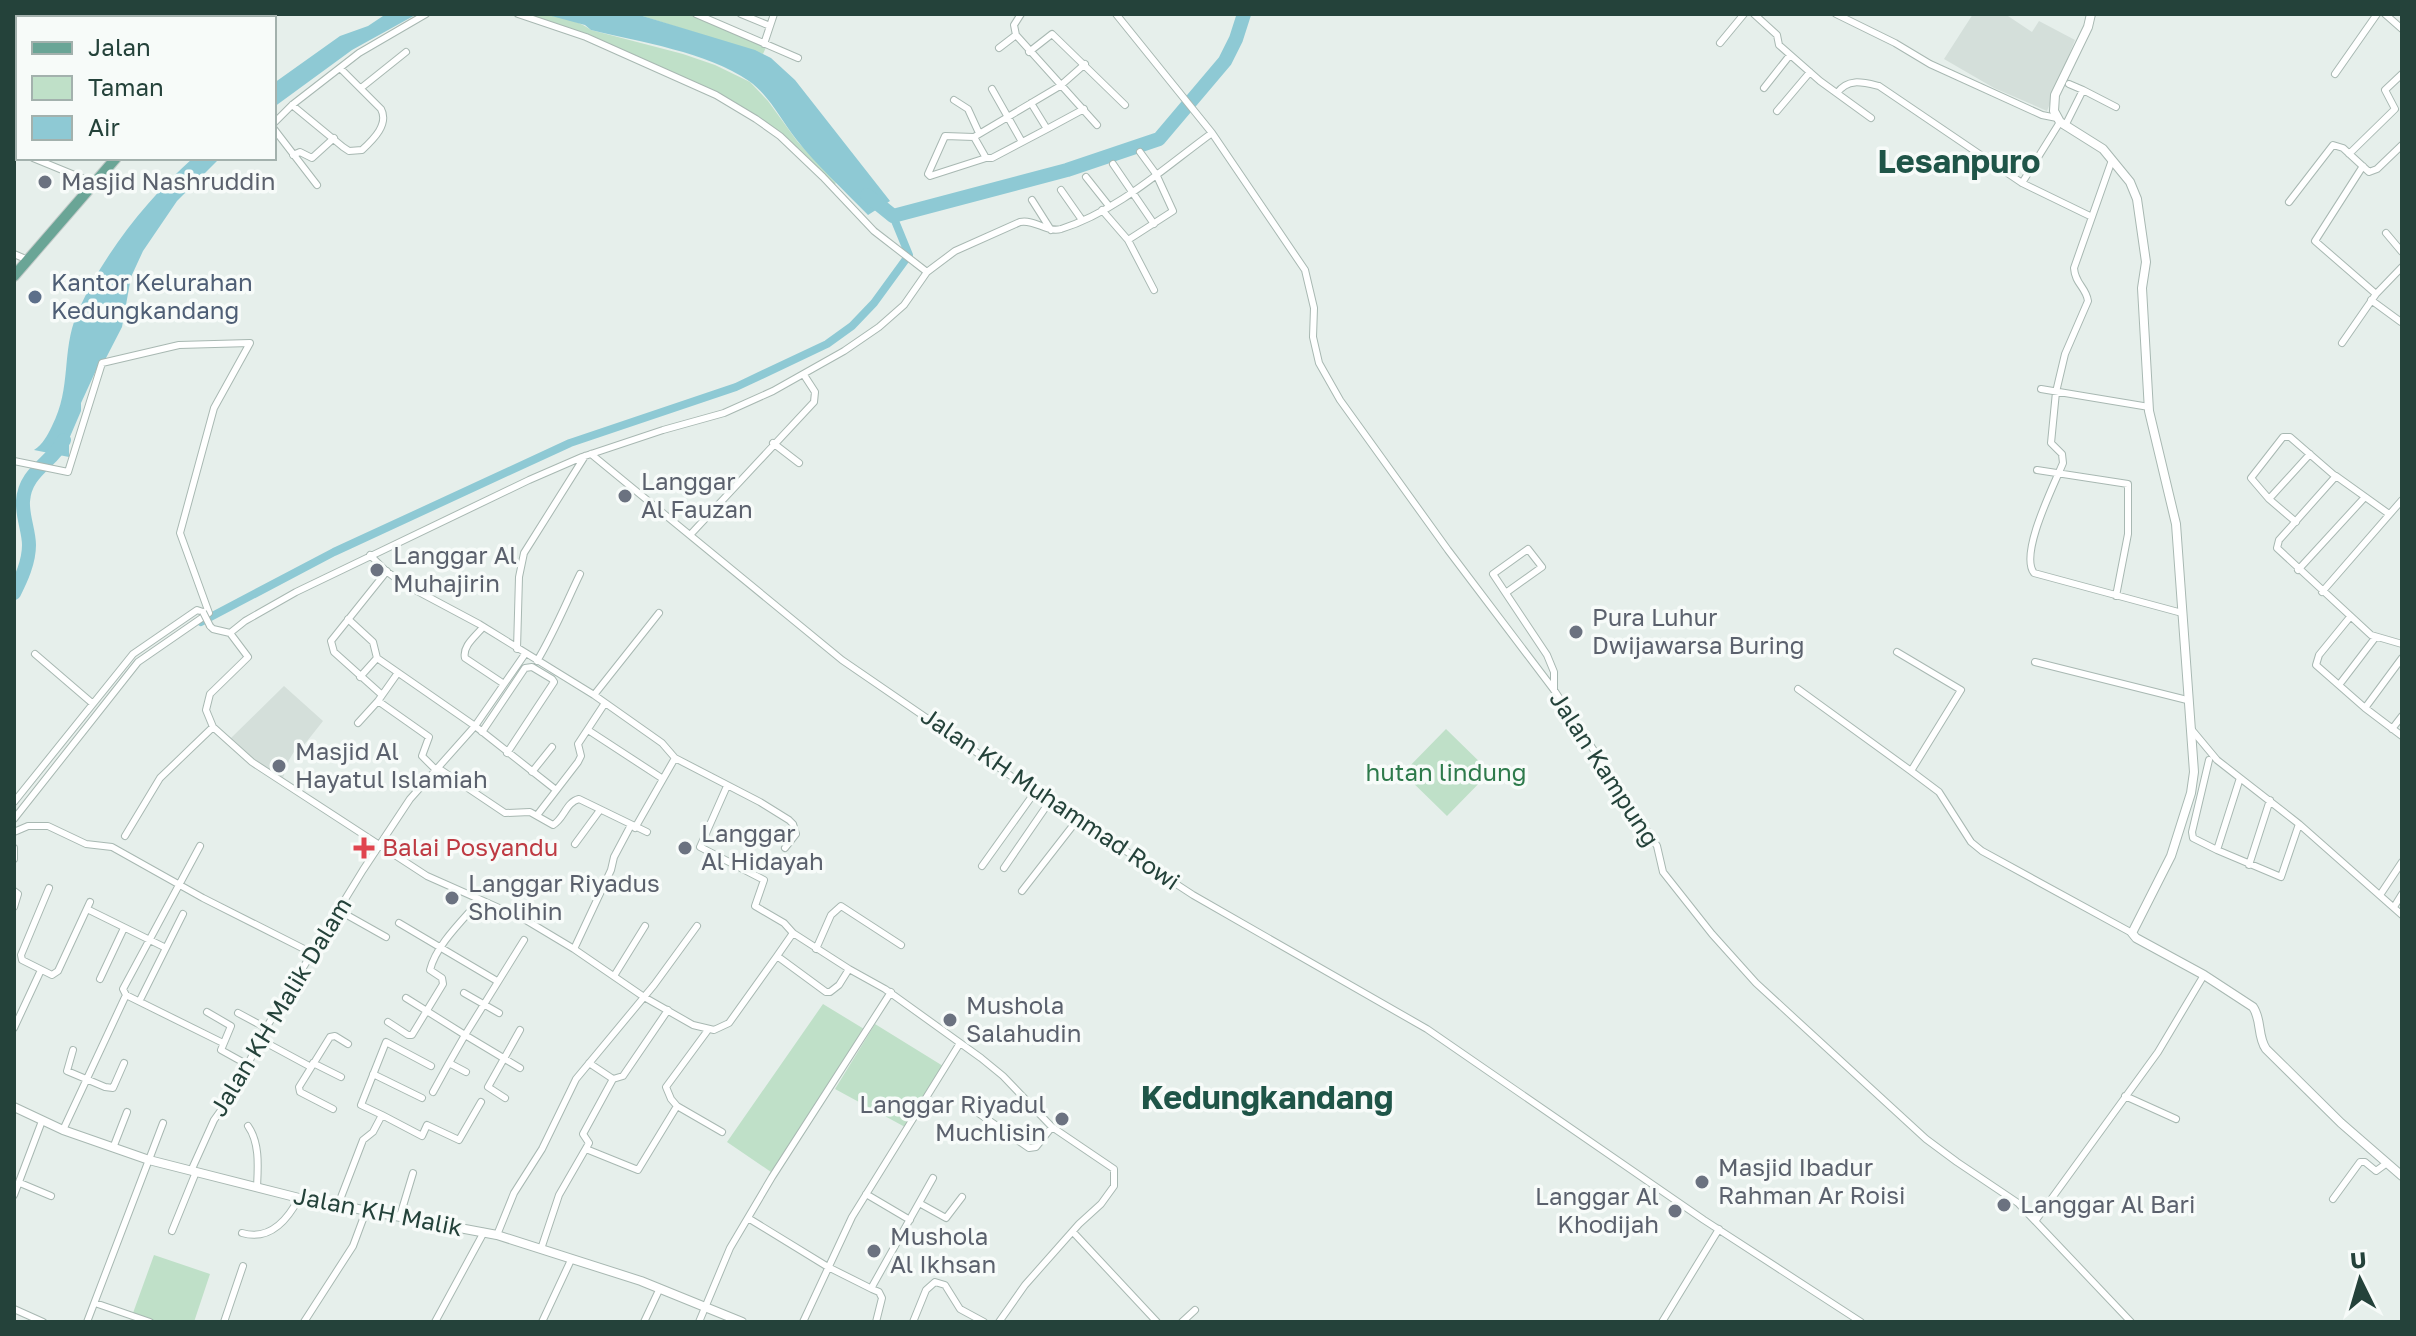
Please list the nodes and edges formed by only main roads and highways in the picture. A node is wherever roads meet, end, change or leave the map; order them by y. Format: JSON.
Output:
{"nodes":[{"id":1,"x":114,"y":160,"type":"edge"},
{"id":2,"x":14,"y":276,"type":"edge"}],
"edges":[{"from":1,"to":2,"type":"main road"}]}
